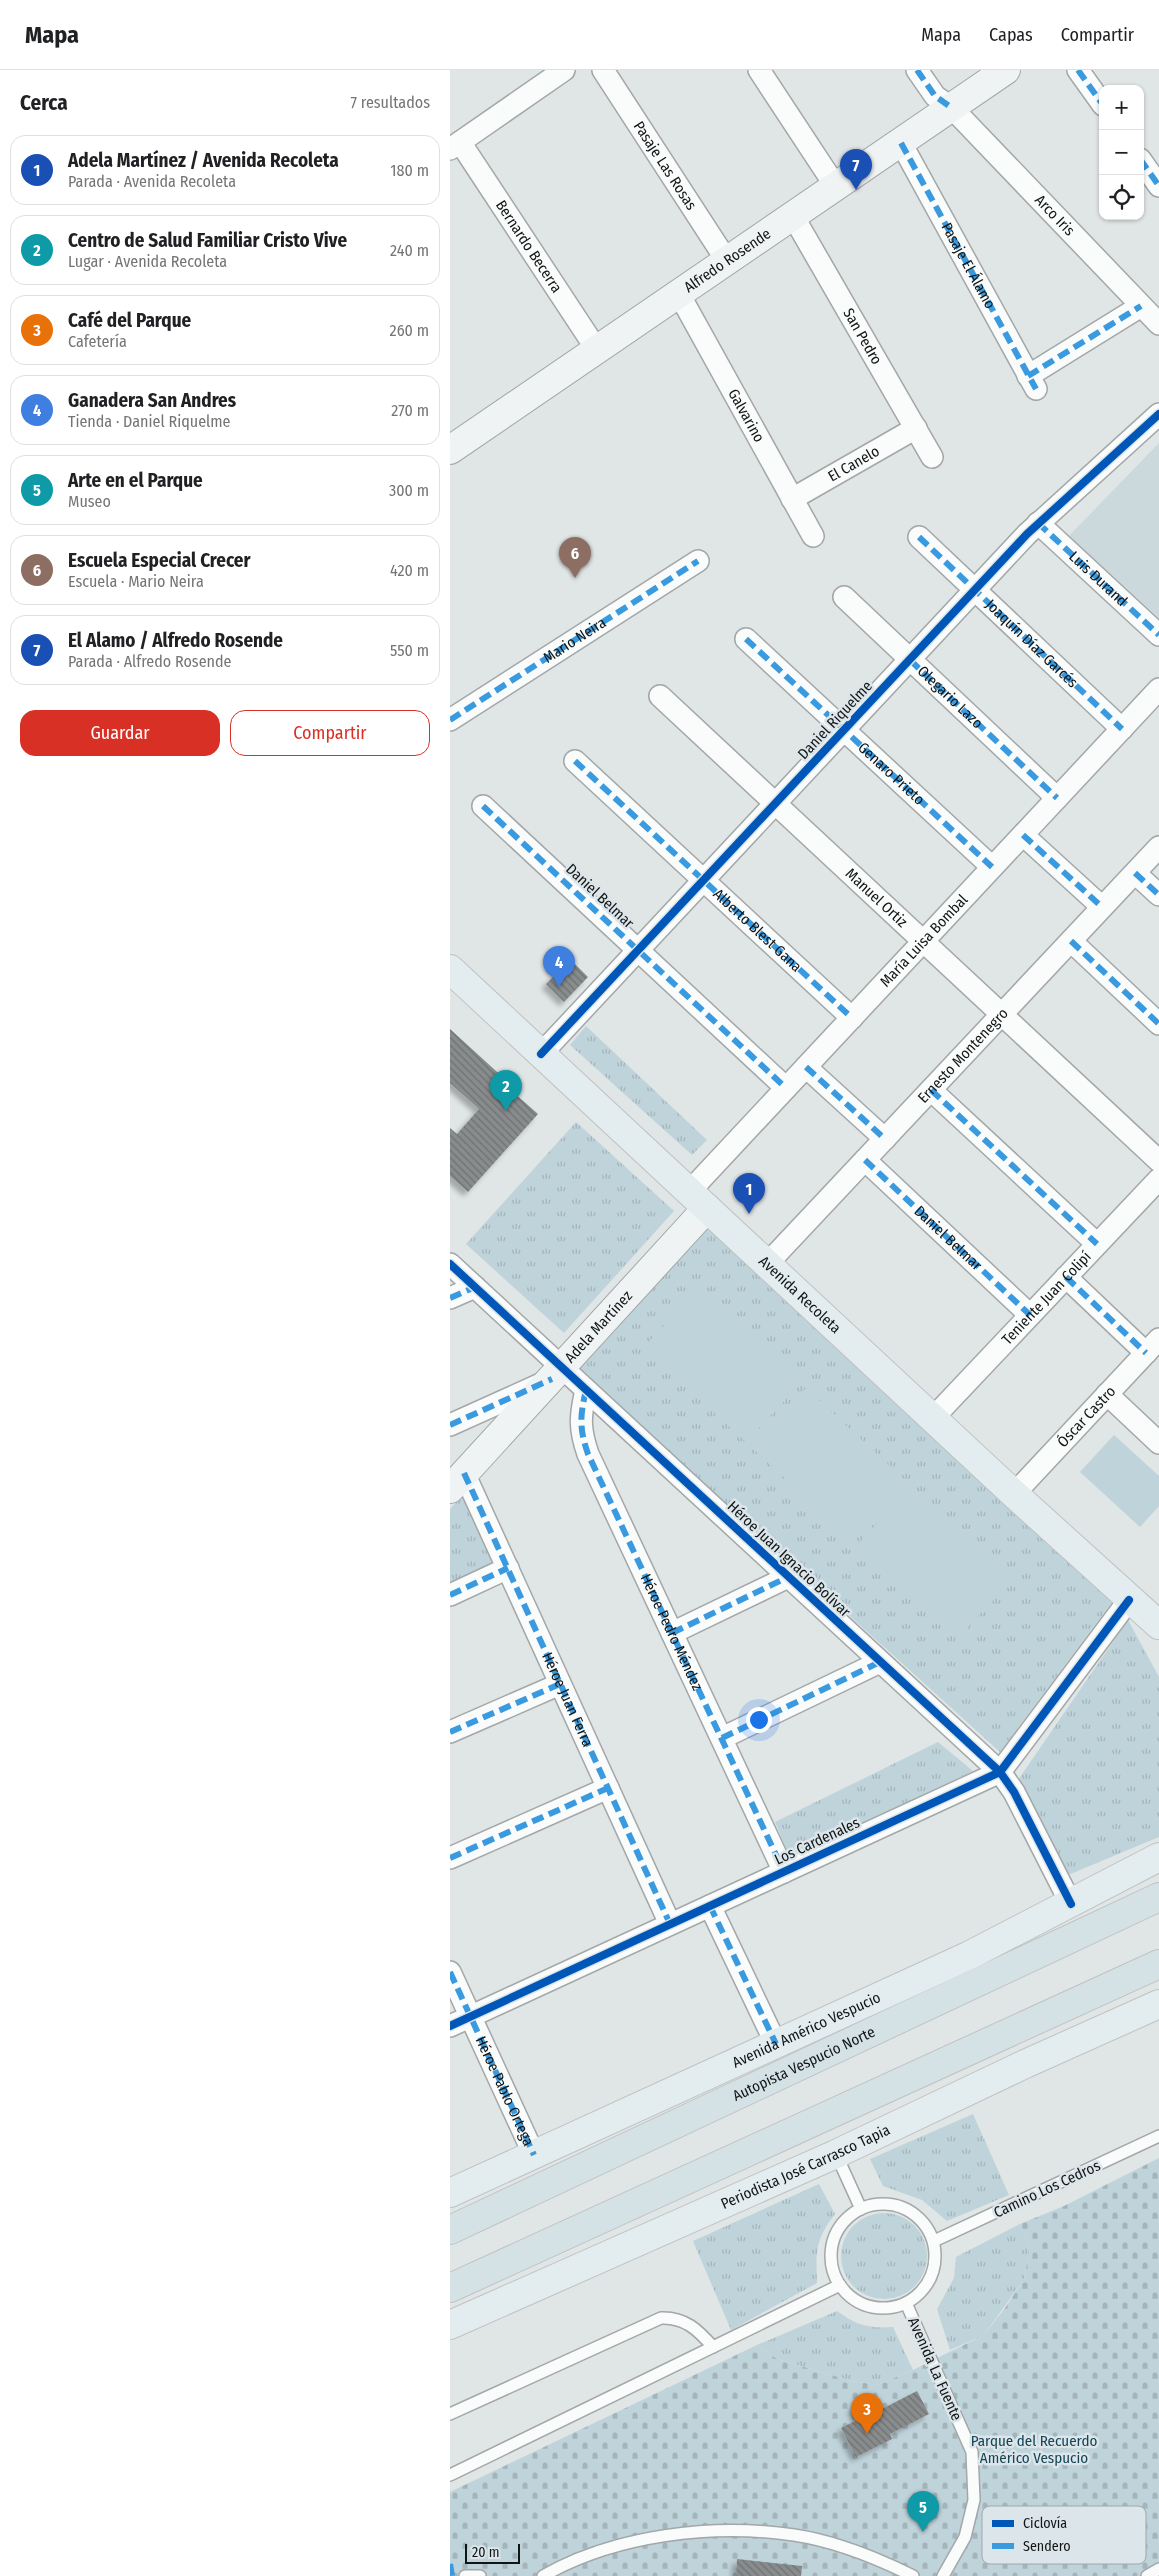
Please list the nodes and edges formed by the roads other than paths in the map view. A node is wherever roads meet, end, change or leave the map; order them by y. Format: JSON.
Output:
{"nodes":[{"id":1,"x":564,"y":70,"type":"edge"},
{"id":2,"x":603,"y":70,"type":"edge"},
{"id":3,"x":759,"y":70,"type":"edge"},
{"id":4,"x":917,"y":70,"type":"edge"},
{"id":5,"x":1006,"y":70,"type":"edge"},
{"id":6,"x":1078,"y":70,"type":"edge"},
{"id":7,"x":1099,"y":99,"type":"edge"},
{"id":8,"x":952,"y":108,"type":"junction"},
{"id":9,"x":901,"y":143,"type":"junction"},
{"id":10,"x":455,"y":146,"type":"edge"},
{"id":11,"x":1144,"y":165,"type":"edge"},
{"id":12,"x":1159,"y":186,"type":"edge"},
{"id":13,"x":836,"y":187,"type":"junction"},
{"id":14,"x":793,"y":216,"type":"junction"},
{"id":15,"x":727,"y":261,"type":"junction"},
{"id":16,"x":679,"y":294,"type":"junction"},
{"id":17,"x":1141,"y":306,"type":"junction"},
{"id":18,"x":1159,"y":324,"type":"edge"},
{"id":19,"x":597,"y":350,"type":"junction"},
{"id":20,"x":1159,"y":414,"type":"edge"},
{"id":21,"x":916,"y":428,"type":"junction"},
{"id":22,"x":450,"y":450,"type":"edge"},
{"id":23,"x":932,"y":457,"type":"dead end"},
{"id":24,"x":792,"y":499,"type":"junction"},
{"id":25,"x":1038,"y":523,"type":"junction"},
{"id":26,"x":813,"y":536,"type":"dead end"},
{"id":27,"x":919,"y":537,"type":"dead end"},
{"id":28,"x":698,"y":561,"type":"dead end"},
{"id":29,"x":976,"y":590,"type":"junction"},
{"id":30,"x":844,"y":597,"type":"dead end"},
{"id":31,"x":1159,"y":635,"type":"edge"},
{"id":32,"x":746,"y":639,"type":"dead end"},
{"id":33,"x":910,"y":660,"type":"junction"},
{"id":34,"x":1159,"y":689,"type":"edge"},
{"id":35,"x":660,"y":696,"type":"dead end"},
{"id":36,"x":450,"y":720,"type":"edge"},
{"id":37,"x":1122,"y":729,"type":"junction"},
{"id":38,"x":844,"y":730,"type":"junction"},
{"id":39,"x":575,"y":761,"type":"dead end"},
{"id":40,"x":1057,"y":798,"type":"junction"},
{"id":41,"x":775,"y":804,"type":"junction"},
{"id":42,"x":484,"y":806,"type":"dead end"},
{"id":43,"x":1023,"y":835,"type":"junction"},
{"id":44,"x":1159,"y":847,"type":"edge"},
{"id":45,"x":992,"y":868,"type":"junction"},
{"id":46,"x":1135,"y":873,"type":"junction"},
{"id":47,"x":704,"y":880,"type":"junction"},
{"id":48,"x":1159,"y":895,"type":"edge"},
{"id":49,"x":1102,"y":908,"type":"junction"},
{"id":50,"x":923,"y":941,"type":"junction"},
{"id":51,"x":1071,"y":941,"type":"junction"},
{"id":52,"x":638,"y":950,"type":"junction"},
{"id":53,"x":450,"y":969,"type":"edge"},
{"id":54,"x":1002,"y":1014,"type":"junction"},
{"id":55,"x":852,"y":1018,"type":"junction"},
{"id":56,"x":1159,"y":1024,"type":"edge"},
{"id":57,"x":541,"y":1054,"type":"junction"},
{"id":58,"x":806,"y":1067,"type":"junction"},
{"id":59,"x":786,"y":1088,"type":"junction"},
{"id":60,"x":931,"y":1090,"type":"junction"},
{"id":61,"x":885,"y":1139,"type":"junction"},
{"id":62,"x":865,"y":1160,"type":"junction"},
{"id":63,"x":1159,"y":1161,"type":"edge"},
{"id":64,"x":1159,"y":1179,"type":"edge"},
{"id":65,"x":698,"y":1200,"type":"junction"},
{"id":66,"x":1097,"y":1244,"type":"junction"},
{"id":67,"x":450,"y":1264,"type":"edge"},
{"id":68,"x":768,"y":1264,"type":"junction"},
{"id":69,"x":1066,"y":1277,"type":"junction"},
{"id":70,"x":475,"y":1287,"type":"junction"},
{"id":71,"x":450,"y":1298,"type":"edge"},
{"id":72,"x":1030,"y":1315,"type":"junction"},
{"id":73,"x":1153,"y":1346,"type":"edge"},
{"id":74,"x":557,"y":1374,"type":"junction"},
{"id":75,"x":586,"y":1390,"type":"junction"},
{"id":76,"x":1107,"y":1394,"type":"junction"},
{"id":77,"x":933,"y":1418,"type":"junction"},
{"id":78,"x":450,"y":1425,"type":"edge"},
{"id":79,"x":1159,"y":1443,"type":"edge"},
{"id":80,"x":457,"y":1481,"type":"edge"},
{"id":81,"x":1014,"y":1494,"type":"junction"},
{"id":82,"x":508,"y":1568,"type":"junction"},
{"id":83,"x":788,"y":1577,"type":"junction"},
{"id":84,"x":450,"y":1595,"type":"edge"},
{"id":85,"x":1129,"y":1600,"type":"junction"},
{"id":86,"x":1156,"y":1625,"type":"edge"},
{"id":87,"x":672,"y":1633,"type":"junction"},
{"id":88,"x":880,"y":1662,"type":"junction"},
{"id":89,"x":560,"y":1684,"type":"junction"},
{"id":90,"x":450,"y":1732,"type":"edge"},
{"id":91,"x":722,"y":1738,"type":"junction"},
{"id":92,"x":1000,"y":1772,"type":"junction"},
{"id":93,"x":608,"y":1788,"type":"junction"},
{"id":94,"x":1159,"y":1857,"type":"edge"},
{"id":95,"x":450,"y":1858,"type":"edge"},
{"id":96,"x":784,"y":1872,"type":"junction"},
{"id":97,"x":1159,"y":1897,"type":"edge"},
{"id":98,"x":1071,"y":1904,"type":"junction"},
{"id":99,"x":710,"y":1906,"type":"junction"},
{"id":100,"x":670,"y":1924,"type":"junction"},
{"id":101,"x":1159,"y":1964,"type":"edge"},
{"id":102,"x":450,"y":1972,"type":"edge"},
{"id":103,"x":1159,"y":2004,"type":"edge"},
{"id":104,"x":471,"y":2016,"type":"junction"},
{"id":105,"x":450,"y":2026,"type":"edge"},
{"id":106,"x":776,"y":2044,"type":"junction"},
{"id":107,"x":1159,"y":2136,"type":"edge"},
{"id":108,"x":836,"y":2154,"type":"junction"},
{"id":109,"x":534,"y":2155,"type":"junction"},
{"id":110,"x":450,"y":2193,"type":"edge"},
{"id":111,"x":861,"y":2209,"type":"junction"},
{"id":112,"x":450,"y":2230,"type":"edge"},
{"id":113,"x":934,"y":2241,"type":"junction"},
{"id":114,"x":840,"y":2285,"type":"junction"},
{"id":115,"x":450,"y":2288,"type":"edge"},
{"id":116,"x":906,"y":2304,"type":"junction"},
{"id":117,"x":450,"y":2325,"type":"edge"},
{"id":118,"x":713,"y":2347,"type":"junction"},
{"id":119,"x":450,"y":2414,"type":"edge"},
{"id":120,"x":450,"y":2475,"type":"edge"},
{"id":121,"x":1159,"y":2569,"type":"edge"},
{"id":122,"x":465,"y":2576,"type":"edge"},
{"id":123,"x":480,"y":2576,"type":"edge"},
{"id":124,"x":543,"y":2576,"type":"edge"},
{"id":125,"x":913,"y":2576,"type":"edge"},
{"id":126,"x":942,"y":2576,"type":"edge"},
{"id":127,"x":1147,"y":2576,"type":"edge"}],
"edges":[{"from":1,"to":10,"type":"street"},
{"from":2,"to":15,"type":"street","name":"Pasaje Las Rosas"},
{"from":3,"to":13,"type":"street"},
{"from":4,"to":8,"type":"street","name":"Arco Iris"},
{"from":5,"to":8,"type":"street","name":"Alfredo Rosende"},
{"from":6,"to":7,"type":"street"},
{"from":8,"to":9,"type":"street","name":"Alfredo Rosende"},
{"from":8,"to":17,"type":"street","name":"Arco Iris"},
{"from":9,"to":13,"type":"street","name":"Alfredo Rosende"},
{"from":9,"to":17,"type":"street","name":"Pasaje El Álamo"},
{"from":10,"to":19,"type":"street","name":"Bernardo Becerra"},
{"from":11,"to":12,"type":"street"},
{"from":13,"to":14,"type":"street","name":"Alfredo Rosende"},
{"from":14,"to":15,"type":"street","name":"Alfredo Rosende"},
{"from":14,"to":21,"type":"street","name":"San Pedro"},
{"from":15,"to":16,"type":"street","name":"Alfredo Rosende"},
{"from":16,"to":19,"type":"street","name":"Alfredo Rosende"},
{"from":16,"to":24,"type":"street","name":"Galvarino"},
{"from":17,"to":18,"type":"street","name":"Arco Iris"},
{"from":19,"to":22,"type":"street","name":"Alfredo Rosende"},
{"from":20,"to":25,"type":"street","name":"Daniel Riquelme"},
{"from":21,"to":23,"type":"street","name":"San Pedro"},
{"from":21,"to":24,"type":"street","name":"El Canelo"},
{"from":24,"to":26,"type":"street","name":"Galvarino"},
{"from":25,"to":29,"type":"street","name":"Daniel Riquelme"},
{"from":25,"to":31,"type":"street","name":"Luis Durand"},
{"from":27,"to":29,"type":"street","name":"Joaquín Díaz Garcés"},
{"from":28,"to":36,"type":"street","name":"Mario Neira"},
{"from":29,"to":33,"type":"street","name":"Daniel Riquelme"},
{"from":29,"to":37,"type":"street","name":"Joaquín Díaz Garcés"},
{"from":30,"to":33,"type":"street","name":"Olegario Lazo"},
{"from":32,"to":38,"type":"street","name":"Genaro Prieto"},
{"from":33,"to":38,"type":"street","name":"Daniel Riquelme"},
{"from":33,"to":40,"type":"street","name":"Olegario Lazo"},
{"from":34,"to":37,"type":"street","name":"María Luisa Bombal"},
{"from":35,"to":41,"type":"street","name":"Manuel Ortiz"},
{"from":37,"to":40,"type":"street","name":"María Luisa Bombal"},
{"from":38,"to":41,"type":"street","name":"Daniel Riquelme"},
{"from":38,"to":45,"type":"street","name":"Genaro Prieto"},
{"from":39,"to":47,"type":"street","name":"Alberto Blest Gana"},
{"from":40,"to":43,"type":"street","name":"María Luisa Bombal"},
{"from":41,"to":47,"type":"street","name":"Daniel Riquelme"},
{"from":41,"to":50,"type":"street","name":"Manuel Ortiz"},
{"from":42,"to":52,"type":"street","name":"Daniel Belmar"},
{"from":43,"to":45,"type":"street","name":"María Luisa Bombal"},
{"from":43,"to":49,"type":"street"},
{"from":44,"to":46,"type":"street","name":"Ernesto Montenegro"},
{"from":45,"to":50,"type":"street","name":"María Luisa Bombal"},
{"from":46,"to":48,"type":"street"},
{"from":46,"to":49,"type":"street","name":"Ernesto Montenegro"},
{"from":47,"to":52,"type":"street","name":"Daniel Riquelme"},
{"from":47,"to":55,"type":"street","name":"Alberto Blest Gana"},
{"from":49,"to":51,"type":"street","name":"Ernesto Montenegro"},
{"from":50,"to":54,"type":"street","name":"Manuel Ortiz"},
{"from":50,"to":55,"type":"street","name":"María Luisa Bombal"},
{"from":51,"to":54,"type":"street","name":"Ernesto Montenegro"},
{"from":51,"to":56,"type":"street"},
{"from":52,"to":57,"type":"street","name":"Daniel Riquelme"},
{"from":52,"to":59,"type":"street","name":"Daniel Belmar"},
{"from":53,"to":57,"type":"main road","name":"Avenida Recoleta"},
{"from":54,"to":60,"type":"street","name":"Ernesto Montenegro"},
{"from":54,"to":63,"type":"street","name":"Manuel Ortiz"},
{"from":55,"to":58,"type":"street","name":"María Luisa Bombal"},
{"from":57,"to":65,"type":"main road","name":"Avenida Recoleta"},
{"from":58,"to":59,"type":"street","name":"María Luisa Bombal"},
{"from":58,"to":61,"type":"street"},
{"from":59,"to":65,"type":"street","name":"María Luisa Bombal"},
{"from":60,"to":61,"type":"street","name":"Ernesto Montenegro"},
{"from":60,"to":66,"type":"street"},
{"from":61,"to":62,"type":"street","name":"Ernesto Montenegro"},
{"from":62,"to":68,"type":"street","name":"Ernesto Montenegro"},
{"from":62,"to":72,"type":"street","name":"Daniel Belmar"},
{"from":64,"to":66,"type":"street","name":"Teniente Juan Colipí"},
{"from":65,"to":68,"type":"main road","name":"Avenida Recoleta"},
{"from":65,"to":74,"type":"street","name":"Adela Martínez"},
{"from":66,"to":69,"type":"street","name":"Teniente Juan Colipí"},
{"from":67,"to":70,"type":"street","name":"Héroe Juan Ignacio Bolívar"},
{"from":68,"to":77,"type":"main road","name":"Avenida Recoleta"},
{"from":69,"to":72,"type":"street","name":"Teniente Juan Colipí"},
{"from":69,"to":73,"type":"street"},
{"from":70,"to":71,"type":"street"},
{"from":70,"to":74,"type":"street","name":"Héroe Juan Ignacio Bolívar"},
{"from":72,"to":77,"type":"street","name":"Teniente Juan Colipí"},
{"from":73,"to":76,"type":"street","name":"Óscar Castro"},
{"from":74,"to":75,"type":"street","name":"Héroe Juan Ignacio Bolívar"},
{"from":74,"to":78,"type":"street"},
{"from":74,"to":80,"type":"street","name":"Adela Martínez"},
{"from":75,"to":83,"type":"street","name":"Héroe Juan Ignacio Bolívar"},
{"from":75,"to":87,"type":"street","name":"Héroe Pedro Méndez"},
{"from":76,"to":79,"type":"street"},
{"from":76,"to":81,"type":"street","name":"Óscar Castro"},
{"from":77,"to":81,"type":"main road","name":"Avenida Recoleta"},
{"from":80,"to":82,"type":"street","name":"Héroe Juan Ferra"},
{"from":81,"to":85,"type":"main road","name":"Avenida Recoleta"},
{"from":82,"to":84,"type":"street"},
{"from":82,"to":89,"type":"street","name":"Héroe Juan Ferra"},
{"from":83,"to":87,"type":"street"},
{"from":83,"to":88,"type":"street","name":"Héroe Juan Ignacio Bolívar"},
{"from":85,"to":86,"type":"main road","name":"Avenida Recoleta"},
{"from":85,"to":92,"type":"street","name":"Los Cardenales"},
{"from":87,"to":91,"type":"street","name":"Héroe Pedro Méndez"},
{"from":88,"to":91,"type":"street"},
{"from":88,"to":92,"type":"street","name":"Héroe Juan Ignacio Bolívar"},
{"from":89,"to":90,"type":"street"},
{"from":89,"to":93,"type":"street","name":"Héroe Juan Ferra"},
{"from":91,"to":96,"type":"street","name":"Héroe Pedro Méndez"},
{"from":92,"to":96,"type":"street","name":"Los Cardenales"},
{"from":92,"to":98,"type":"street","name":"Héroe Juan Ignacio Bolívar"},
{"from":93,"to":95,"type":"street"},
{"from":93,"to":100,"type":"street","name":"Héroe Juan Ferra"},
{"from":94,"to":98,"type":"main road","name":"Avenida Américo Vespucio"},
{"from":96,"to":99,"type":"street","name":"Los Cardenales"},
{"from":97,"to":112,"type":"highway","name":"Autopista Vespucio Norte"},
{"from":98,"to":106,"type":"main road","name":"Avenida Américo Vespucio"},
{"from":99,"to":100,"type":"street","name":"Los Cardenales"},
{"from":99,"to":106,"type":"street"},
{"from":100,"to":104,"type":"street","name":"Los Cardenales"},
{"from":101,"to":115,"type":"highway"},
{"from":102,"to":104,"type":"street","name":"Héroe Pablo Ortega"},
{"from":103,"to":108,"type":"main road","name":"Periodista José Carrasco Tapia"},
{"from":104,"to":105,"type":"street","name":"Los Cardenales"},
{"from":104,"to":109,"type":"street","name":"Héroe Pablo Ortega"},
{"from":106,"to":109,"type":"main road","name":"Avenida Américo Vespucio"},
{"from":107,"to":113,"type":"lane","name":"Camino Los Cedros"},
{"from":108,"to":111,"type":"lane"},
{"from":108,"to":117,"type":"main road","name":"Periodista José Carrasco Tapia"},
{"from":109,"to":110,"type":"main road","name":"Avenida Américo Vespucio"},
{"from":111,"to":113,"type":"lane"},
{"from":111,"to":114,"type":"lane"},
{"from":113,"to":116,"type":"lane"},
{"from":114,"to":116,"type":"lane"},
{"from":114,"to":118,"type":"lane"},
{"from":116,"to":126,"type":"lane","name":"Avenida La Fuente"},
{"from":118,"to":119,"type":"lane"},
{"from":118,"to":120,"type":"lane"},
{"from":121,"to":127,"type":"lane"},
{"from":122,"to":123,"type":"lane"},
{"from":124,"to":125,"type":"lane"}]}
